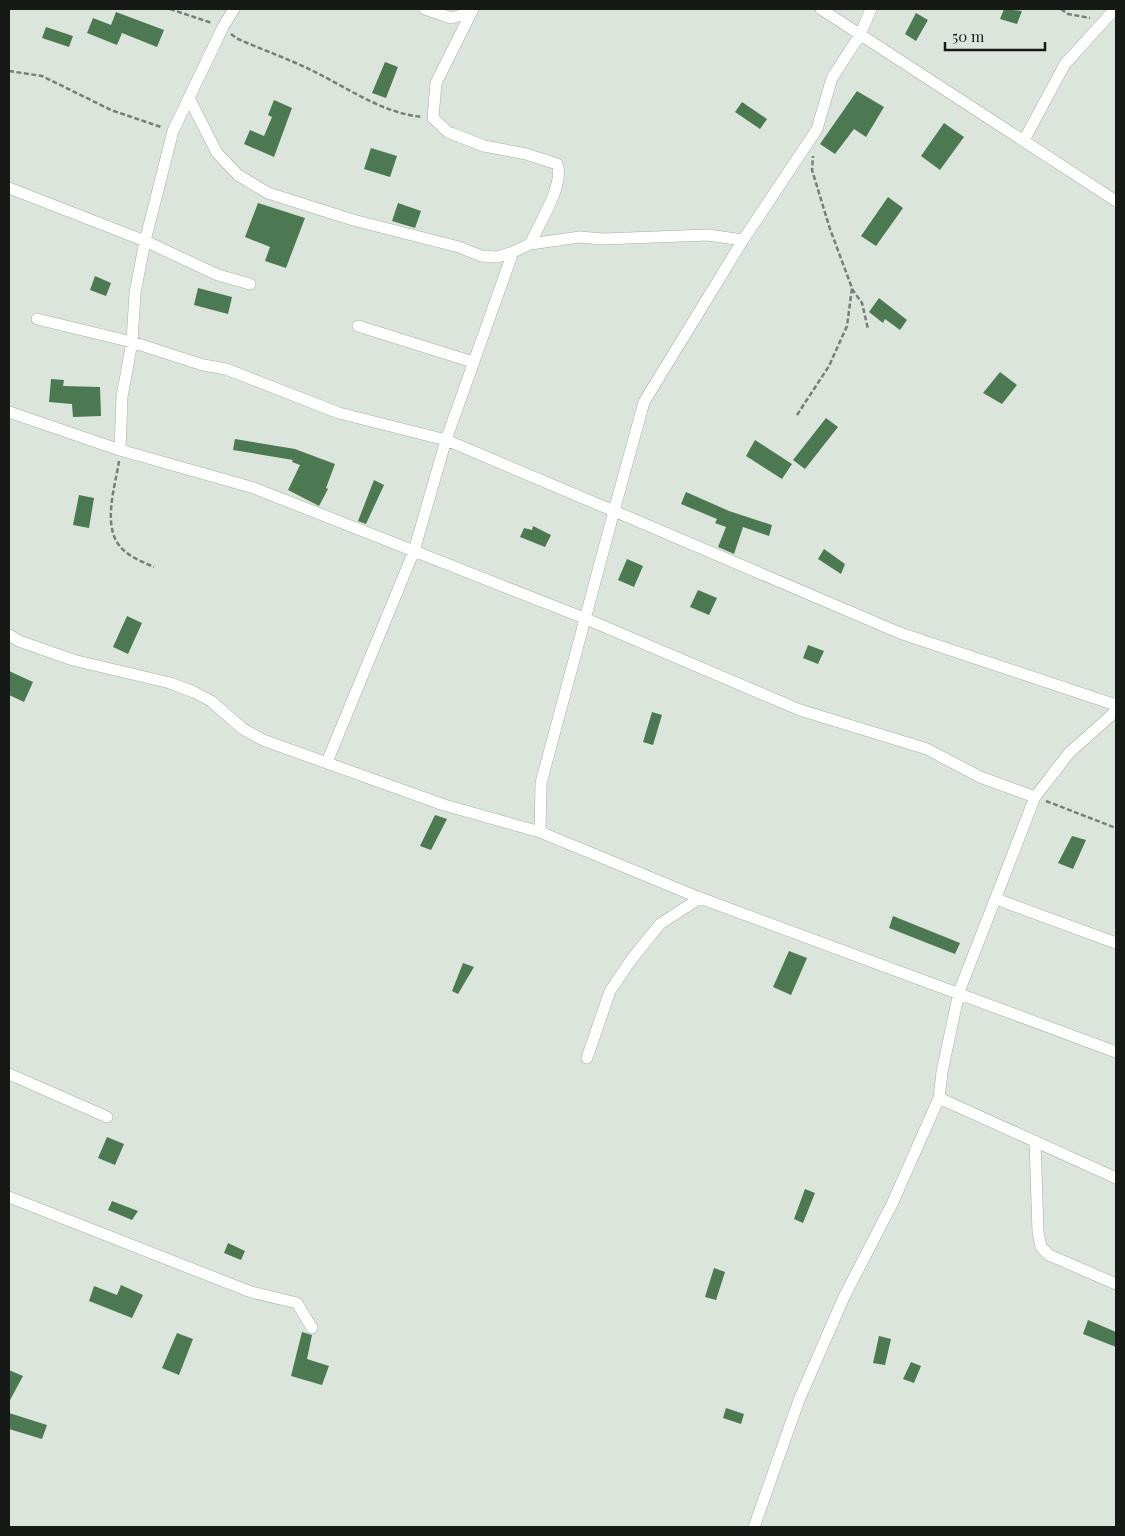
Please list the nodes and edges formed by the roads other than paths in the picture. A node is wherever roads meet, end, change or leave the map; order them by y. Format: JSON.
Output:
{"nodes":[{"id":1,"x":234,"y":9,"type":"edge"},
{"id":2,"x":426,"y":9,"type":"edge"},
{"id":3,"x":821,"y":9,"type":"edge"},
{"id":4,"x":871,"y":9,"type":"edge"},
{"id":5,"x":1115,"y":9,"type":"edge"},
{"id":6,"x":471,"y":11,"type":"edge"},
{"id":7,"x":860,"y":35,"type":"junction"},
{"id":8,"x":189,"y":98,"type":"junction"},
{"id":9,"x":1024,"y":140,"type":"junction"},
{"id":10,"x":9,"y":188,"type":"edge"},
{"id":11,"x":1116,"y":201,"type":"edge"},
{"id":12,"x":743,"y":240,"type":"junction"},
{"id":13,"x":145,"y":241,"type":"junction"},
{"id":14,"x":530,"y":244,"type":"junction"},
{"id":15,"x":513,"y":252,"type":"junction"},
{"id":16,"x":250,"y":284,"type":"dead end"},
{"id":17,"x":37,"y":319,"type":"dead end"},
{"id":18,"x":358,"y":326,"type":"dead end"},
{"id":19,"x":132,"y":342,"type":"junction"},
{"id":20,"x":473,"y":362,"type":"junction"},
{"id":21,"x":9,"y":412,"type":"edge"},
{"id":22,"x":446,"y":440,"type":"junction"},
{"id":23,"x":120,"y":450,"type":"junction"},
{"id":24,"x":614,"y":510,"type":"junction"},
{"id":25,"x":414,"y":551,"type":"junction"},
{"id":26,"x":584,"y":618,"type":"junction"},
{"id":27,"x":9,"y":635,"type":"edge"},
{"id":28,"x":1116,"y":704,"type":"edge"},
{"id":29,"x":1116,"y":711,"type":"edge"},
{"id":30,"x":327,"y":762,"type":"junction"},
{"id":31,"x":1035,"y":797,"type":"junction"},
{"id":32,"x":540,"y":832,"type":"junction"},
{"id":33,"x":700,"y":898,"type":"junction"},
{"id":34,"x":996,"y":899,"type":"junction"},
{"id":35,"x":1116,"y":943,"type":"edge"},
{"id":36,"x":959,"y":992,"type":"junction"},
{"id":37,"x":1116,"y":1052,"type":"edge"},
{"id":38,"x":587,"y":1058,"type":"dead end"},
{"id":39,"x":9,"y":1074,"type":"edge"},
{"id":40,"x":939,"y":1098,"type":"junction"},
{"id":41,"x":107,"y":1117,"type":"dead end"},
{"id":42,"x":1036,"y":1141,"type":"junction"},
{"id":43,"x":1116,"y":1178,"type":"edge"},
{"id":44,"x":9,"y":1197,"type":"edge"},
{"id":45,"x":1116,"y":1284,"type":"edge"},
{"id":46,"x":312,"y":1328,"type":"dead end"},
{"id":47,"x":754,"y":1527,"type":"edge"}],
"edges":[{"from":1,"to":8,"type":"street"},
{"from":2,"to":6,"type":"street"},
{"from":3,"to":7,"type":"street"},
{"from":4,"to":7,"type":"street"},
{"from":5,"to":9,"type":"street"},
{"from":6,"to":14,"type":"street"},
{"from":7,"to":9,"type":"street"},
{"from":7,"to":12,"type":"street"},
{"from":8,"to":13,"type":"street"},
{"from":8,"to":15,"type":"street"},
{"from":9,"to":11,"type":"street"},
{"from":10,"to":13,"type":"street"},
{"from":12,"to":14,"type":"street"},
{"from":12,"to":24,"type":"street"},
{"from":13,"to":16,"type":"street"},
{"from":13,"to":19,"type":"street"},
{"from":14,"to":15,"type":"street"},
{"from":15,"to":20,"type":"street"},
{"from":17,"to":19,"type":"street"},
{"from":18,"to":20,"type":"street"},
{"from":19,"to":22,"type":"street"},
{"from":19,"to":23,"type":"street"},
{"from":20,"to":22,"type":"street"},
{"from":21,"to":23,"type":"street"},
{"from":22,"to":24,"type":"street"},
{"from":22,"to":25,"type":"street"},
{"from":23,"to":25,"type":"street"},
{"from":24,"to":26,"type":"street"},
{"from":24,"to":28,"type":"street"},
{"from":25,"to":26,"type":"street"},
{"from":25,"to":30,"type":"street"},
{"from":26,"to":31,"type":"street"},
{"from":26,"to":32,"type":"street"},
{"from":27,"to":30,"type":"street"},
{"from":29,"to":31,"type":"street"},
{"from":30,"to":32,"type":"street"},
{"from":31,"to":34,"type":"street"},
{"from":32,"to":33,"type":"street"},
{"from":33,"to":36,"type":"street"},
{"from":33,"to":38,"type":"street"},
{"from":34,"to":35,"type":"street"},
{"from":34,"to":36,"type":"street"},
{"from":36,"to":37,"type":"street"},
{"from":36,"to":40,"type":"street"},
{"from":39,"to":41,"type":"street"},
{"from":40,"to":42,"type":"street"},
{"from":40,"to":47,"type":"street"},
{"from":42,"to":43,"type":"street"},
{"from":42,"to":45,"type":"street"},
{"from":44,"to":46,"type":"street"}]}
